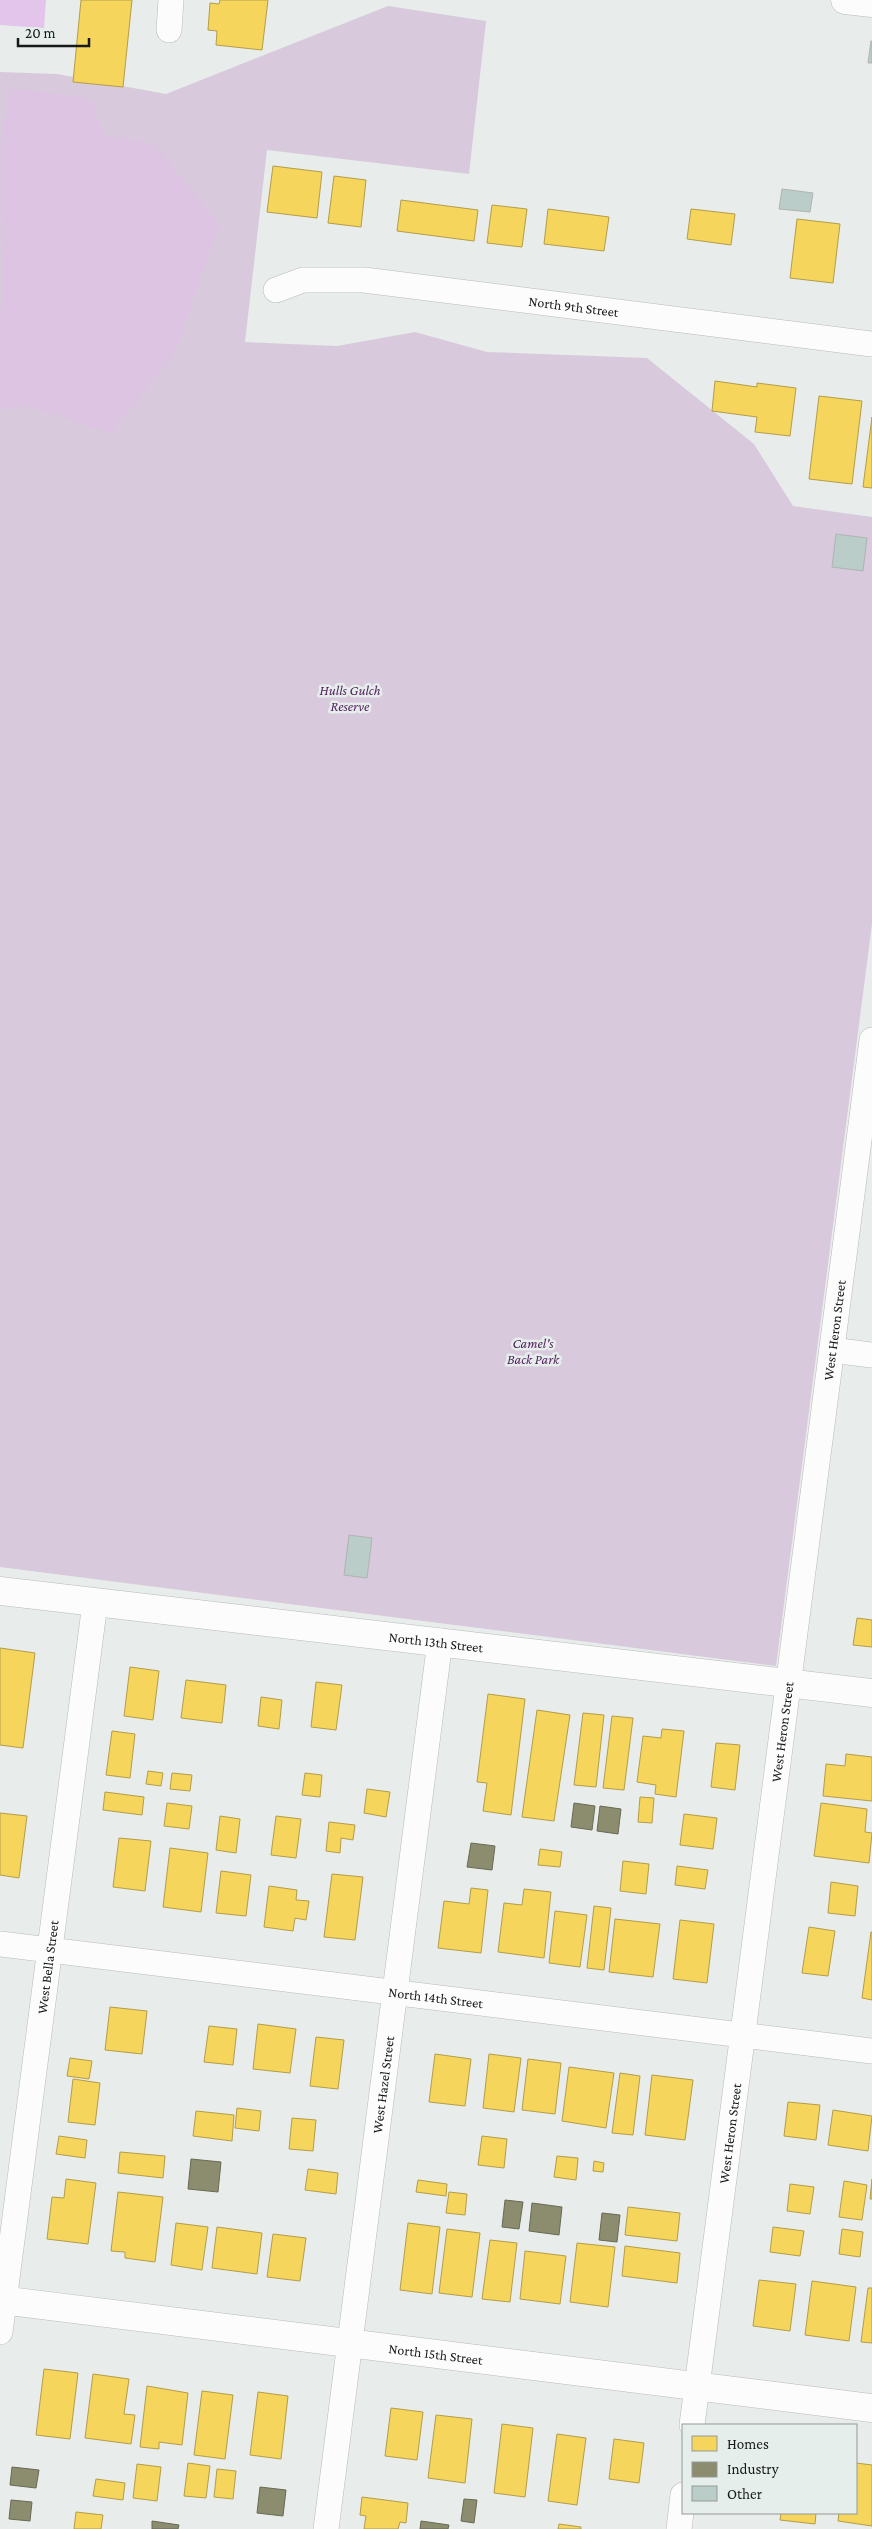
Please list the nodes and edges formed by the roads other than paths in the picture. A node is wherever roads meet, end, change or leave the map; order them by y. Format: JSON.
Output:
{"nodes":[{"id":1,"x":171,"y":0,"type":"edge"},
{"id":2,"x":845,"y":0,"type":"edge"},
{"id":3,"x":872,"y":3,"type":"edge"},
{"id":4,"x":169,"y":30,"type":"dead end"},
{"id":5,"x":276,"y":290,"type":"dead end"},
{"id":6,"x":872,"y":344,"type":"edge"},
{"id":7,"x":872,"y":1040,"type":"edge"},
{"id":8,"x":832,"y":1350,"type":"junction"},
{"id":9,"x":872,"y":1354,"type":"edge"},
{"id":10,"x":0,"y":1591,"type":"edge"},
{"id":11,"x":95,"y":1603,"type":"junction"},
{"id":12,"x":440,"y":1641,"type":"junction"},
{"id":13,"x":789,"y":1682,"type":"junction"},
{"id":14,"x":872,"y":1693,"type":"edge"},
{"id":15,"x":0,"y":1944,"type":"edge"},
{"id":16,"x":50,"y":1950,"type":"junction"},
{"id":17,"x":394,"y":1993,"type":"junction"},
{"id":18,"x":743,"y":2035,"type":"junction"},
{"id":19,"x":872,"y":2051,"type":"edge"},
{"id":20,"x":2,"y":2300,"type":"edge"},
{"id":21,"x":0,"y":2332,"type":"edge"},
{"id":22,"x":349,"y":2343,"type":"junction"},
{"id":23,"x":698,"y":2385,"type":"junction"},
{"id":24,"x":872,"y":2408,"type":"edge"},
{"id":25,"x":692,"y":2424,"type":"edge"},
{"id":26,"x":682,"y":2503,"type":"edge"},
{"id":27,"x":326,"y":2529,"type":"edge"},
{"id":28,"x":679,"y":2529,"type":"edge"}],
"edges":[{"from":1,"to":4,"type":"street"},
{"from":2,"to":3,"type":"street"},
{"from":5,"to":6,"type":"street","name":"North 9th Street"},
{"from":7,"to":8,"type":"street","name":"West Heron Street"},
{"from":8,"to":9,"type":"street"},
{"from":8,"to":13,"type":"street","name":"West Heron Street"},
{"from":10,"to":11,"type":"street","name":"North 13th Street"},
{"from":11,"to":12,"type":"street","name":"North 13th Street"},
{"from":11,"to":16,"type":"street","name":"West Bella Street"},
{"from":12,"to":13,"type":"street","name":"North 13th Street"},
{"from":12,"to":17,"type":"street","name":"West Hazel Street"},
{"from":13,"to":14,"type":"street","name":"North 13th Street"},
{"from":13,"to":18,"type":"street","name":"West Heron Street"},
{"from":15,"to":16,"type":"street","name":"North 14th Street"},
{"from":16,"to":17,"type":"street","name":"North 14th Street"},
{"from":16,"to":20,"type":"street","name":"West Bella Street"},
{"from":17,"to":18,"type":"street","name":"North 14th Street"},
{"from":17,"to":22,"type":"street","name":"West Hazel Street"},
{"from":18,"to":19,"type":"street","name":"North 14th Street"},
{"from":18,"to":23,"type":"street","name":"West Heron Street"},
{"from":20,"to":21,"type":"street","name":"West Bella Street"},
{"from":20,"to":22,"type":"street","name":"North 15th Street"},
{"from":22,"to":23,"type":"street","name":"North 15th Street"},
{"from":22,"to":27,"type":"street","name":"West Hazel Street"},
{"from":23,"to":24,"type":"street","name":"North 15th Street"},
{"from":23,"to":25,"type":"street","name":"West Heron Street"},
{"from":26,"to":28,"type":"street"}]}
